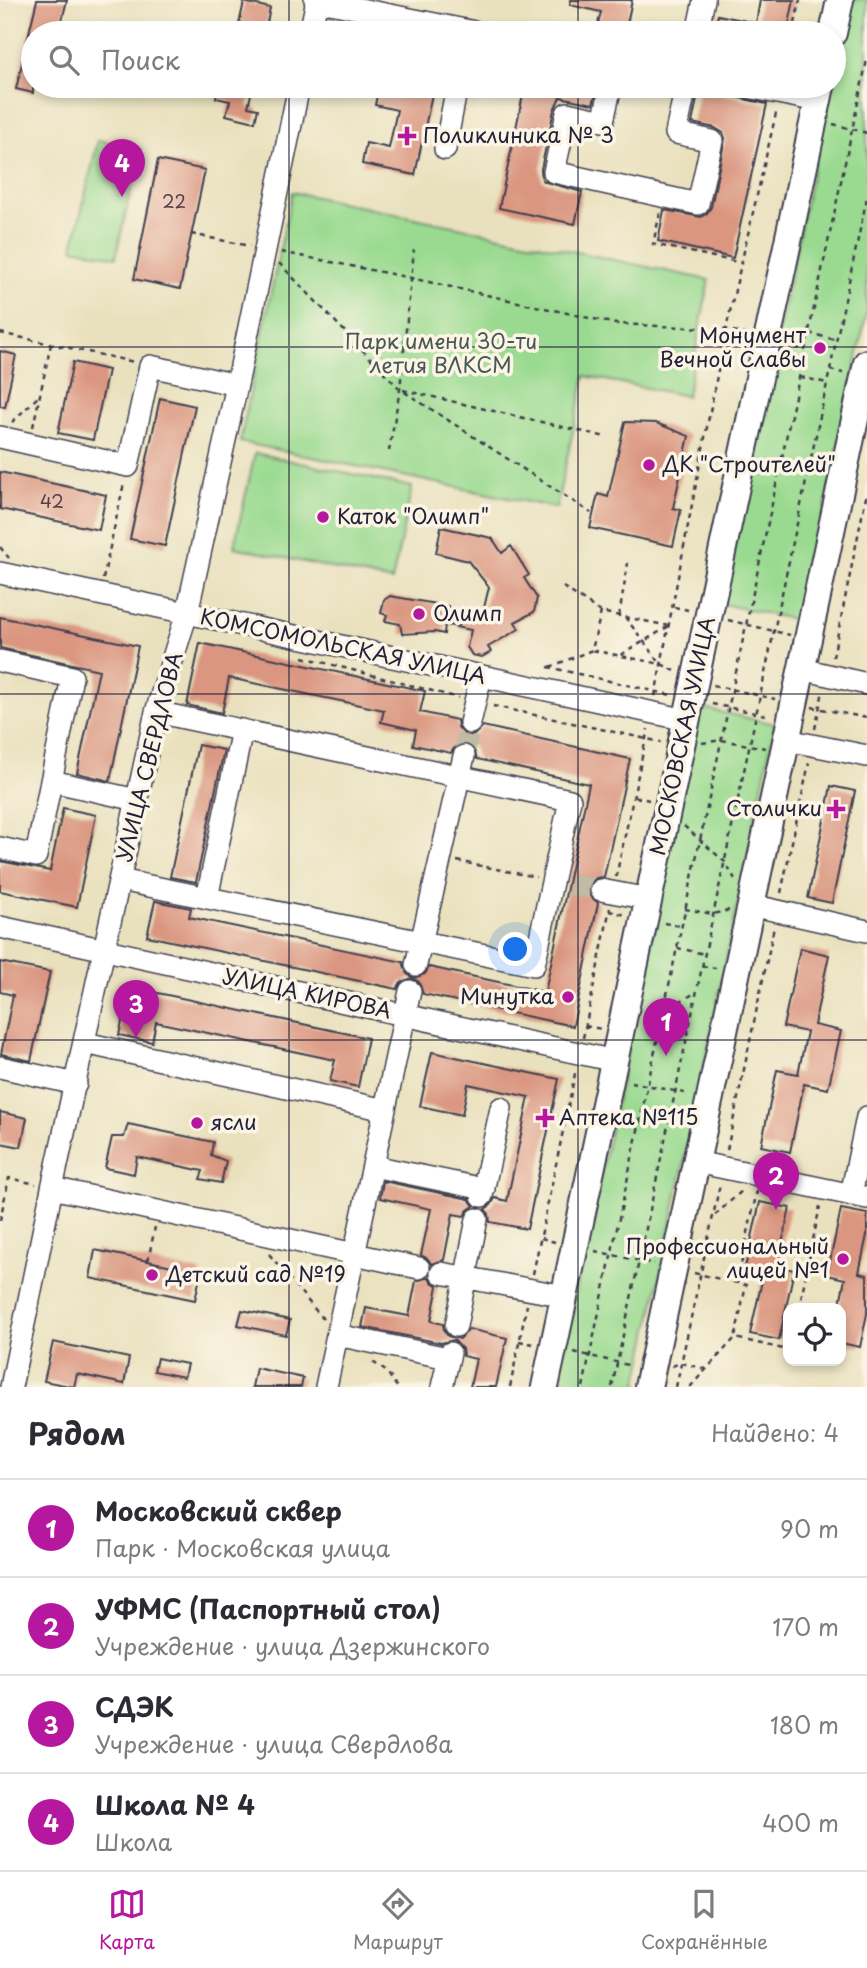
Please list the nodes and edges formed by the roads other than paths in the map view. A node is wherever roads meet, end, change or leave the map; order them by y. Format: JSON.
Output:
{"nodes":[{"id":1,"x":316,"y":0,"type":"edge"},
{"id":2,"x":705,"y":0,"type":"edge"},
{"id":3,"x":840,"y":0,"type":"edge"},
{"id":4,"x":398,"y":8,"type":"edge"},
{"id":5,"x":312,"y":21,"type":"edge"},
{"id":6,"x":438,"y":21,"type":"edge"},
{"id":7,"x":700,"y":21,"type":"edge"},
{"id":8,"x":836,"y":21,"type":"edge"},
{"id":9,"x":296,"y":98,"type":"edge"},
{"id":10,"x":455,"y":98,"type":"edge"},
{"id":11,"x":608,"y":98,"type":"edge"},
{"id":12,"x":683,"y":98,"type":"edge"},
{"id":13,"x":819,"y":98,"type":"edge"},
{"id":14,"x":445,"y":149,"type":"dead end"},
{"id":15,"x":867,"y":363,"type":"edge"},
{"id":16,"x":237,"y":385,"type":"junction"},
{"id":17,"x":5,"y":431,"type":"edge"},
{"id":18,"x":858,"y":449,"type":"edge"},
{"id":19,"x":0,"y":573,"type":"edge"},
{"id":20,"x":187,"y":613,"type":"junction"},
{"id":21,"x":0,"y":661,"type":"edge"},
{"id":22,"x":820,"y":667,"type":"junction"},
{"id":23,"x":481,"y":676,"type":"junction"},
{"id":24,"x":867,"y":684,"type":"edge"},
{"id":25,"x":156,"y":712,"type":"junction"},
{"id":26,"x":687,"y":720,"type":"junction"},
{"id":27,"x":470,"y":723,"type":"tunnel mouth"},
{"id":28,"x":242,"y":730,"type":"junction"},
{"id":29,"x":794,"y":745,"type":"junction"},
{"id":30,"x":867,"y":756,"type":"edge"},
{"id":31,"x":461,"y":766,"type":"junction"},
{"id":32,"x":51,"y":781,"type":"junction"},
{"id":33,"x":137,"y":800,"type":"junction"},
{"id":34,"x":0,"y":848,"type":"edge"},
{"id":35,"x":120,"y":880,"type":"junction"},
{"id":36,"x":607,"y":891,"type":"tunnel mouth"},
{"id":37,"x":207,"y":898,"type":"junction"},
{"id":38,"x":649,"y":899,"type":"junction"},
{"id":39,"x":751,"y":905,"type":"junction"},
{"id":40,"x":0,"y":928,"type":"edge"},
{"id":41,"x":867,"y":931,"type":"edge"},
{"id":42,"x":421,"y":942,"type":"junction"},
{"id":43,"x":104,"y":950,"type":"junction"},
{"id":44,"x":416,"y":965,"type":"dead end"},
{"id":45,"x":410,"y":991,"type":"dead end"},
{"id":46,"x":405,"y":1015,"type":"junction"},
{"id":47,"x":85,"y":1043,"type":"junction"},
{"id":48,"x":0,"y":1067,"type":"edge"},
{"id":49,"x":613,"y":1069,"type":"junction"},
{"id":50,"x":76,"y":1084,"type":"junction"},
{"id":51,"x":501,"y":1108,"type":"dead end"},
{"id":52,"x":385,"y":1110,"type":"junction"},
{"id":53,"x":867,"y":1117,"type":"edge"},
{"id":54,"x":696,"y":1162,"type":"junction"},
{"id":55,"x":373,"y":1167,"type":"junction"},
{"id":56,"x":52,"y":1188,"type":"junction"},
{"id":57,"x":859,"y":1196,"type":"edge"},
{"id":58,"x":477,"y":1219,"type":"dead end"},
{"id":59,"x":355,"y":1253,"type":"junction"},
{"id":60,"x":419,"y":1268,"type":"dead end"},
{"id":61,"x":441,"y":1273,"type":"dead end"},
{"id":62,"x":465,"y":1277,"type":"junction"},
{"id":63,"x":565,"y":1296,"type":"junction"},
{"id":64,"x":456,"y":1326,"type":"dead end"},
{"id":65,"x":337,"y":1335,"type":"junction"},
{"id":66,"x":11,"y":1378,"type":"edge"},
{"id":67,"x":650,"y":1379,"type":"edge"},
{"id":68,"x":326,"y":1387,"type":"edge"},
{"id":69,"x":442,"y":1387,"type":"edge"},
{"id":70,"x":545,"y":1387,"type":"edge"}],
"edges":[{"from":1,"to":4,"type":"street"},
{"from":1,"to":5,"type":"street"},
{"from":2,"to":7,"type":"street"},
{"from":3,"to":8,"type":"main road"},
{"from":4,"to":6,"type":"street"},
{"from":9,"to":16,"type":"street","name":"УЛИЦА СВЕРДЛОВА"},
{"from":10,"to":14,"type":"street"},
{"from":11,"to":12,"type":"street"},
{"from":13,"to":26,"type":"main road","name":"МОСКОВСКАЯ УЛИЦА"},
{"from":15,"to":18,"type":"main road"},
{"from":16,"to":17,"type":"street"},
{"from":16,"to":20,"type":"street","name":"УЛИЦА СВЕРДЛОВА"},
{"from":18,"to":22,"type":"main road"},
{"from":19,"to":20,"type":"street","name":"КОМСОМОЛЬСКАЯ УЛИЦА"},
{"from":20,"to":23,"type":"street","name":"КОМСОМОЛЬСКАЯ УЛИЦА"},
{"from":20,"to":25,"type":"street","name":"УЛИЦА СВЕРДЛОВА"},
{"from":21,"to":32,"type":"street"},
{"from":22,"to":24,"type":"street"},
{"from":22,"to":29,"type":"main road"},
{"from":23,"to":26,"type":"street","name":"КОМСОМОЛЬСКАЯ УЛИЦА"},
{"from":23,"to":27,"type":"street"},
{"from":25,"to":28,"type":"street"},
{"from":25,"to":33,"type":"street","name":"УЛИЦА СВЕРДЛОВА"},
{"from":26,"to":38,"type":"main road","name":"МОСКОВСКАЯ УЛИЦА"},
{"from":28,"to":31,"type":"street"},
{"from":28,"to":37,"type":"street"},
{"from":29,"to":30,"type":"street"},
{"from":29,"to":39,"type":"main road"},
{"from":31,"to":42,"type":"street"},
{"from":31,"to":42,"type":"street"},
{"from":32,"to":33,"type":"street"},
{"from":32,"to":34,"type":"street"},
{"from":33,"to":35,"type":"street","name":"УЛИЦА СВЕРДЛОВА"},
{"from":35,"to":37,"type":"street"},
{"from":35,"to":43,"type":"street","name":"УЛИЦА СВЕРДЛОВА"},
{"from":36,"to":38,"type":"street"},
{"from":37,"to":42,"type":"street"},
{"from":38,"to":49,"type":"main road","name":"МОСКОВСКАЯ УЛИЦА"},
{"from":39,"to":41,"type":"street"},
{"from":39,"to":54,"type":"main road"},
{"from":40,"to":43,"type":"street","name":"УЛИЦА КИРОВА"},
{"from":42,"to":44,"type":"street"},
{"from":43,"to":46,"type":"street","name":"УЛИЦА КИРОВА"},
{"from":43,"to":47,"type":"street","name":"УЛИЦА СВЕРДЛОВА"},
{"from":45,"to":46,"type":"street"},
{"from":46,"to":49,"type":"street","name":"УЛИЦА КИРОВА"},
{"from":46,"to":52,"type":"street"},
{"from":47,"to":50,"type":"street","name":"УЛИЦА СВЕРДЛОВА"},
{"from":47,"to":52,"type":"street"},
{"from":48,"to":50,"type":"street"},
{"from":49,"to":63,"type":"main road","name":"МОСКОВСКАЯ УЛИЦА"},
{"from":50,"to":56,"type":"street","name":"УЛИЦА СВЕРДЛОВА"},
{"from":51,"to":55,"type":"street"},
{"from":52,"to":55,"type":"street"},
{"from":53,"to":57,"type":"street"},
{"from":54,"to":57,"type":"street"},
{"from":54,"to":67,"type":"main road"},
{"from":55,"to":59,"type":"street"},
{"from":56,"to":59,"type":"street"},
{"from":56,"to":66,"type":"street","name":"УЛИЦА СВЕРДЛОВА"},
{"from":58,"to":62,"type":"street"},
{"from":59,"to":60,"type":"street"},
{"from":59,"to":65,"type":"street"},
{"from":61,"to":62,"type":"street"},
{"from":62,"to":63,"type":"street"},
{"from":62,"to":64,"type":"street"},
{"from":63,"to":70,"type":"main road","name":"МОСКОВСКАЯ УЛИЦА"},
{"from":65,"to":68,"type":"street"},
{"from":65,"to":69,"type":"street"}]}
